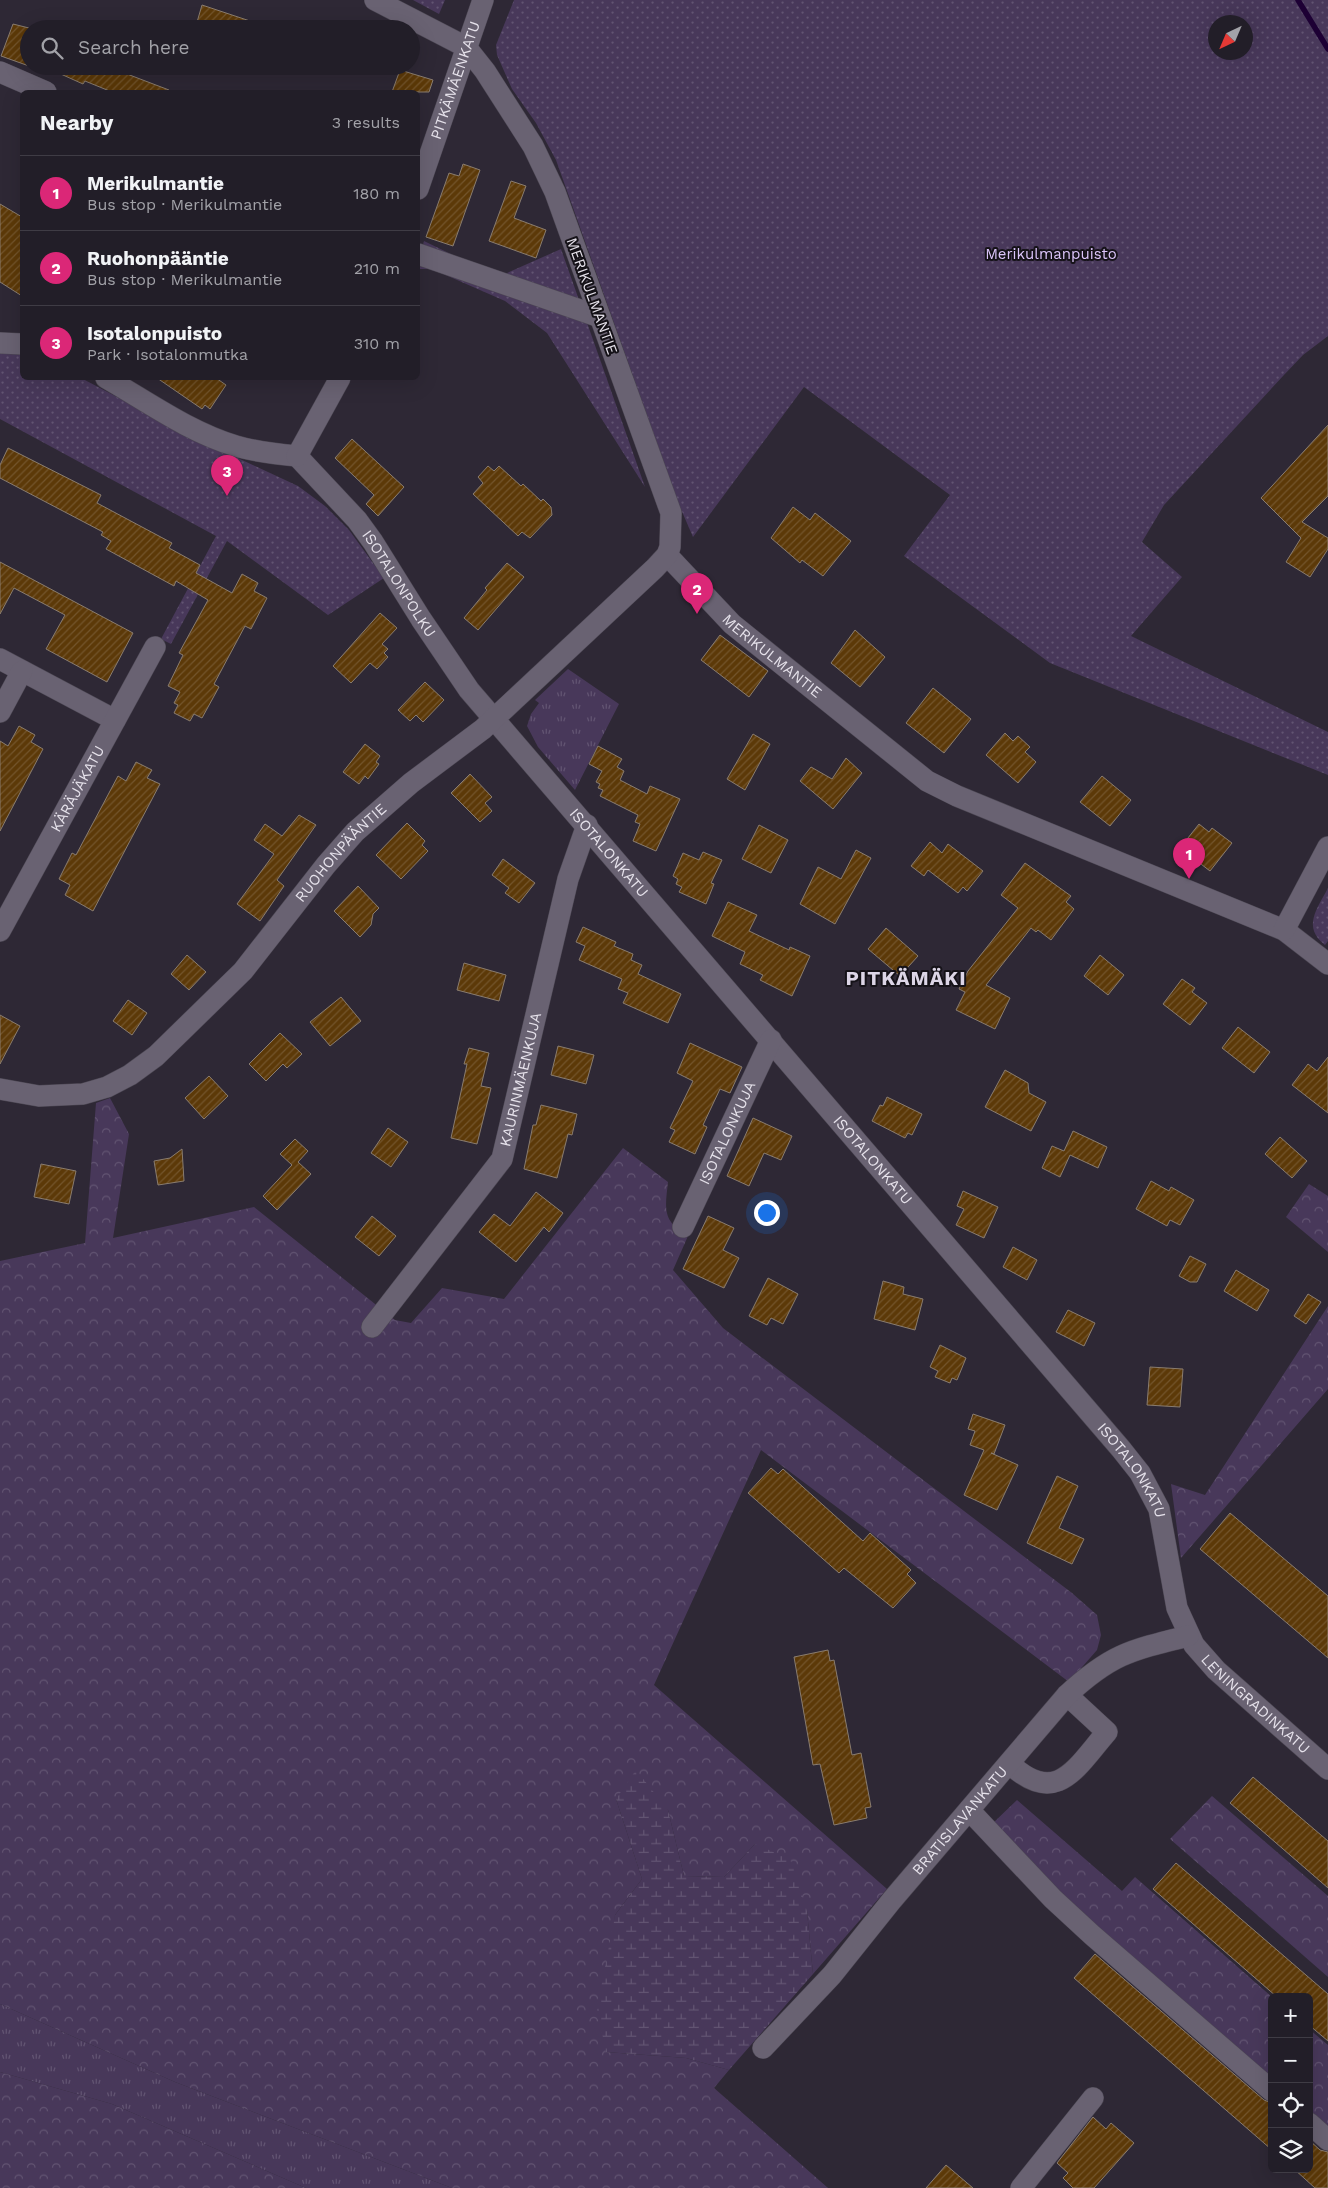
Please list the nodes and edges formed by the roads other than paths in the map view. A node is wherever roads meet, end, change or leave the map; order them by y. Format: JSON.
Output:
{"nodes":[{"id":1,"x":375,"y":0,"type":"edge"},
{"id":2,"x":483,"y":0,"type":"edge"},
{"id":3,"x":414,"y":20,"type":"edge"},
{"id":4,"x":420,"y":23,"type":"edge"},
{"id":5,"x":466,"y":47,"type":"junction"},
{"id":6,"x":0,"y":72,"type":"edge"},
{"id":7,"x":41,"y":90,"type":"edge"},
{"id":8,"x":420,"y":183,"type":"edge"},
{"id":9,"x":420,"y":255,"type":"edge"},
{"id":10,"x":600,"y":317,"type":"junction"},
{"id":11,"x":0,"y":343,"type":"edge"},
{"id":12,"x":20,"y":344,"type":"edge"},
{"id":13,"x":109,"y":380,"type":"edge"},
{"id":14,"x":339,"y":380,"type":"edge"},
{"id":15,"x":297,"y":456,"type":"junction"},
{"id":16,"x":667,"y":555,"type":"junction"},
{"id":17,"x":155,"y":647,"type":"dead end"},
{"id":18,"x":0,"y":659,"type":"edge"},
{"id":19,"x":22,"y":671,"type":"junction"},
{"id":20,"x":0,"y":712,"type":"edge"},
{"id":21,"x":494,"y":718,"type":"junction"},
{"id":22,"x":115,"y":720,"type":"junction"},
{"id":23,"x":587,"y":826,"type":"junction"},
{"id":24,"x":1328,"y":847,"type":"edge"},
{"id":25,"x":8,"y":897,"type":"edge"},
{"id":26,"x":1284,"y":930,"type":"junction"},
{"id":27,"x":0,"y":931,"type":"edge"},
{"id":28,"x":1328,"y":964,"type":"edge"},
{"id":29,"x":771,"y":1040,"type":"junction"},
{"id":30,"x":0,"y":1089,"type":"edge"},
{"id":31,"x":683,"y":1227,"type":"dead end"},
{"id":32,"x":372,"y":1327,"type":"dead end"},
{"id":33,"x":1188,"y":1636,"type":"junction"},
{"id":34,"x":1067,"y":1695,"type":"junction"},
{"id":35,"x":1324,"y":1757,"type":"edge"},
{"id":36,"x":1010,"y":1764,"type":"junction"},
{"id":37,"x":969,"y":1810,"type":"junction"},
{"id":38,"x":763,"y":2048,"type":"dead end"},
{"id":39,"x":1268,"y":2088,"type":"edge"},
{"id":40,"x":1094,"y":2098,"type":"dead end"},
{"id":41,"x":1313,"y":2127,"type":"edge"},
{"id":42,"x":1328,"y":2140,"type":"edge"},
{"id":43,"x":1021,"y":2188,"type":"edge"}],
"edges":[{"from":1,"to":3,"type":"street"},
{"from":2,"to":5,"type":"street","name":"PITKÄMÄENKATU"},
{"from":4,"to":5,"type":"street"},
{"from":5,"to":8,"type":"street","name":"PITKÄMÄENKATU"},
{"from":5,"to":10,"type":"street","name":"MERIKULMANTIE"},
{"from":6,"to":7,"type":"street"},
{"from":9,"to":10,"type":"street"},
{"from":10,"to":16,"type":"street","name":"MERIKULMANTIE"},
{"from":11,"to":12,"type":"street"},
{"from":13,"to":15,"type":"street"},
{"from":14,"to":15,"type":"street"},
{"from":15,"to":21,"type":"street","name":"ISOTALONPOLKU"},
{"from":16,"to":21,"type":"street","name":"RUOHONPÄÄNTIE"},
{"from":16,"to":26,"type":"street","name":"MERIKULMANTIE"},
{"from":17,"to":22,"type":"street","name":"KÄRÄJÄKATU"},
{"from":18,"to":19,"type":"street"},
{"from":19,"to":20,"type":"street"},
{"from":19,"to":22,"type":"street"},
{"from":21,"to":23,"type":"street","name":"ISOTALONKATU"},
{"from":21,"to":30,"type":"street","name":"RUOHONPÄÄNTIE"},
{"from":22,"to":25,"type":"street","name":"KÄRÄJÄKATU"},
{"from":23,"to":29,"type":"street","name":"ISOTALONKATU"},
{"from":23,"to":32,"type":"street","name":"KAURINMÄENKUJA"},
{"from":24,"to":26,"type":"street"},
{"from":25,"to":27,"type":"street","name":"KÄRÄJÄKATU"},
{"from":26,"to":28,"type":"street","name":"MERIKULMANTIE"},
{"from":29,"to":31,"type":"street","name":"ISOTALONKUJA"},
{"from":29,"to":33,"type":"street","name":"ISOTALONKATU"},
{"from":33,"to":34,"type":"street","name":"BRATISLAVANKATU"},
{"from":33,"to":35,"type":"street","name":"LENINGRADINKATU"},
{"from":34,"to":36,"type":"street","name":"BRATISLAVANKATU"},
{"from":34,"to":36,"type":"street"},
{"from":36,"to":37,"type":"street","name":"BRATISLAVANKATU"},
{"from":37,"to":38,"type":"street","name":"BRATISLAVANKATU"},
{"from":37,"to":39,"type":"street"},
{"from":40,"to":43,"type":"street"},
{"from":41,"to":42,"type":"street"}]}
